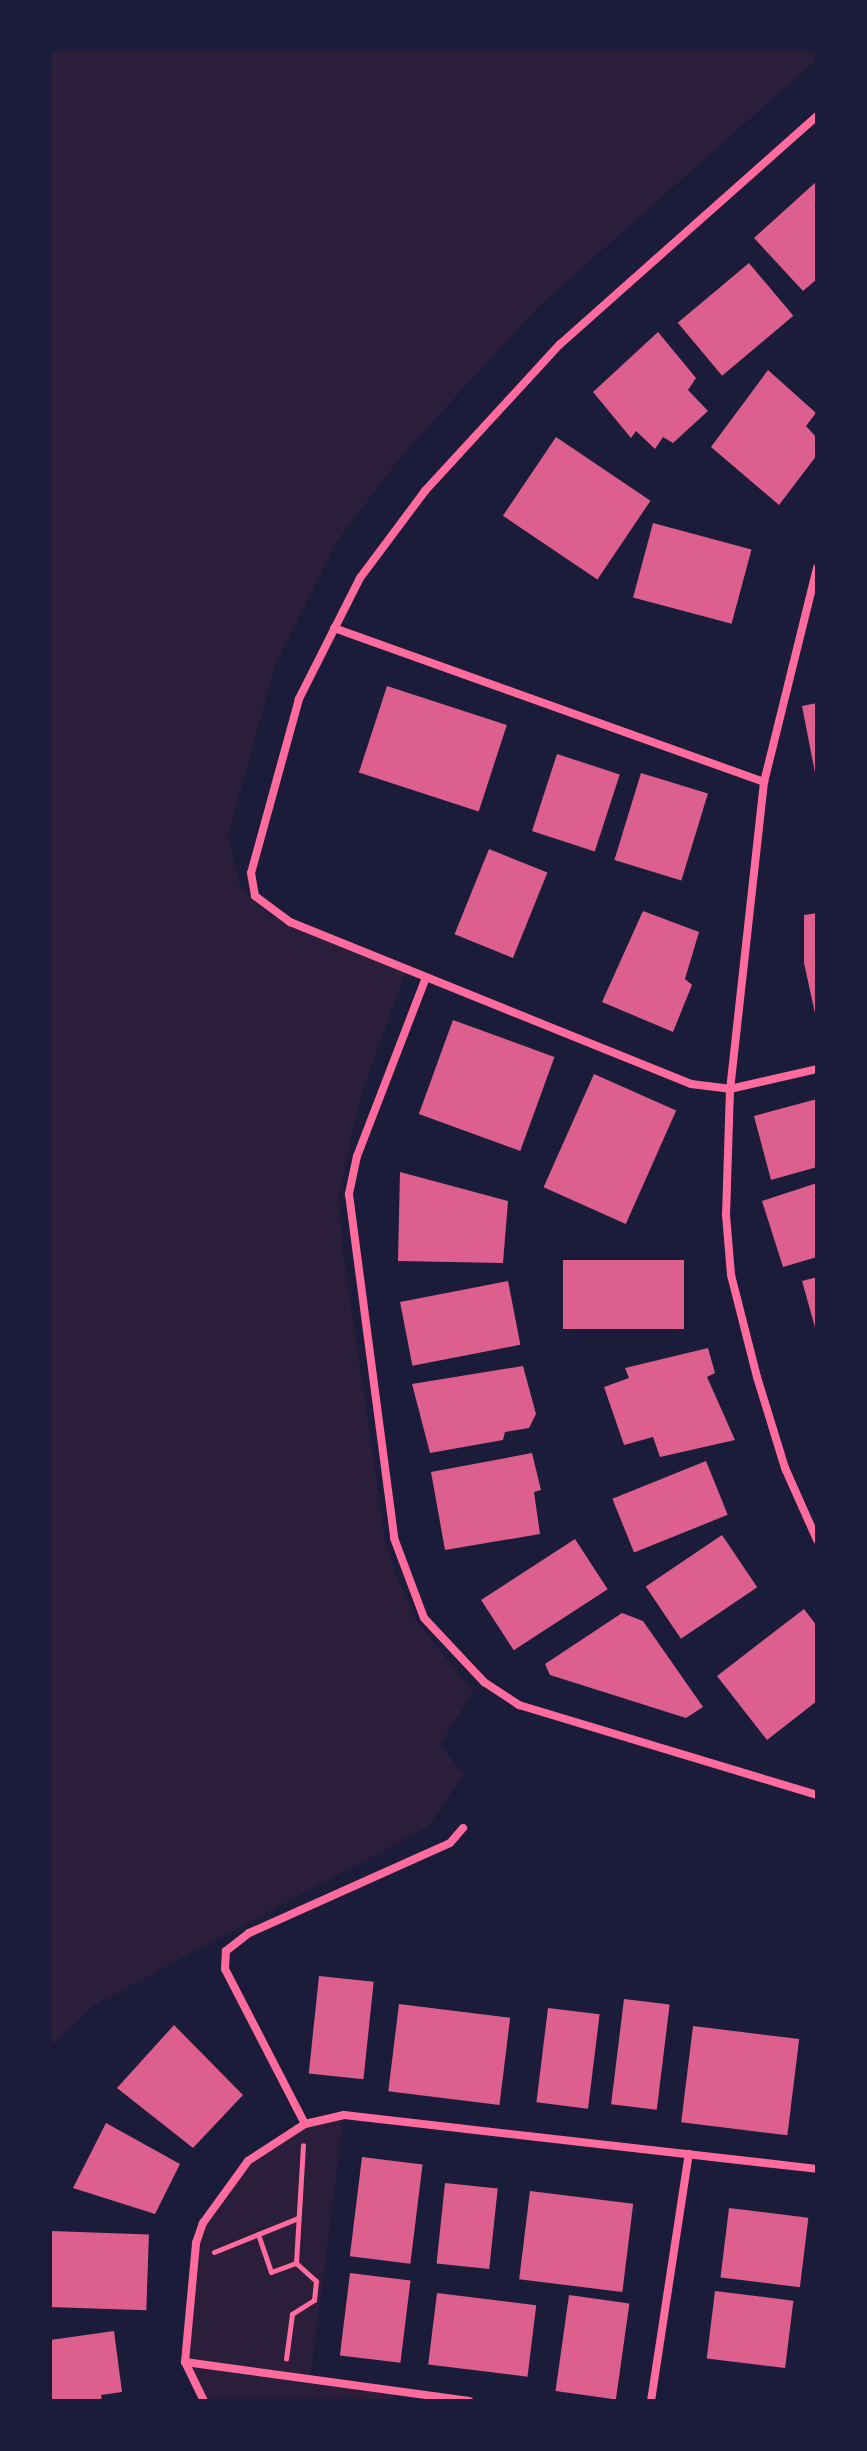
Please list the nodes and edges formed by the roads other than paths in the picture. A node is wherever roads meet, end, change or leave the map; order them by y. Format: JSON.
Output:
{"nodes":[{"id":1,"x":817,"y":116,"type":"edge"},
{"id":2,"x":817,"y":568,"type":"edge"},
{"id":3,"x":334,"y":628,"type":"junction"},
{"id":4,"x":764,"y":782,"type":"junction"},
{"id":5,"x":425,"y":980,"type":"junction"},
{"id":6,"x":817,"y":1069,"type":"edge"},
{"id":7,"x":730,"y":1089,"type":"junction"},
{"id":8,"x":817,"y":1540,"type":"edge"},
{"id":9,"x":817,"y":1795,"type":"edge"},
{"id":10,"x":463,"y":1828,"type":"dead end"},
{"id":11,"x":305,"y":2124,"type":"junction"},
{"id":12,"x":689,"y":2154,"type":"junction"},
{"id":13,"x":817,"y":2169,"type":"edge"},
{"id":14,"x":185,"y":2362,"type":"junction"},
{"id":15,"x":204,"y":2401,"type":"edge"},
{"id":16,"x":469,"y":2401,"type":"edge"},
{"id":17,"x":651,"y":2401,"type":"edge"}],
"edges":[{"from":1,"to":3,"type":"street"},
{"from":2,"to":4,"type":"street"},
{"from":3,"to":4,"type":"street"},
{"from":3,"to":5,"type":"street"},
{"from":4,"to":7,"type":"street"},
{"from":5,"to":7,"type":"street"},
{"from":5,"to":9,"type":"street"},
{"from":6,"to":7,"type":"street"},
{"from":7,"to":8,"type":"street"},
{"from":10,"to":11,"type":"street"},
{"from":11,"to":12,"type":"street"},
{"from":11,"to":14,"type":"street"},
{"from":12,"to":13,"type":"street"},
{"from":12,"to":17,"type":"street"},
{"from":14,"to":15,"type":"street"},
{"from":14,"to":16,"type":"street"}]}
